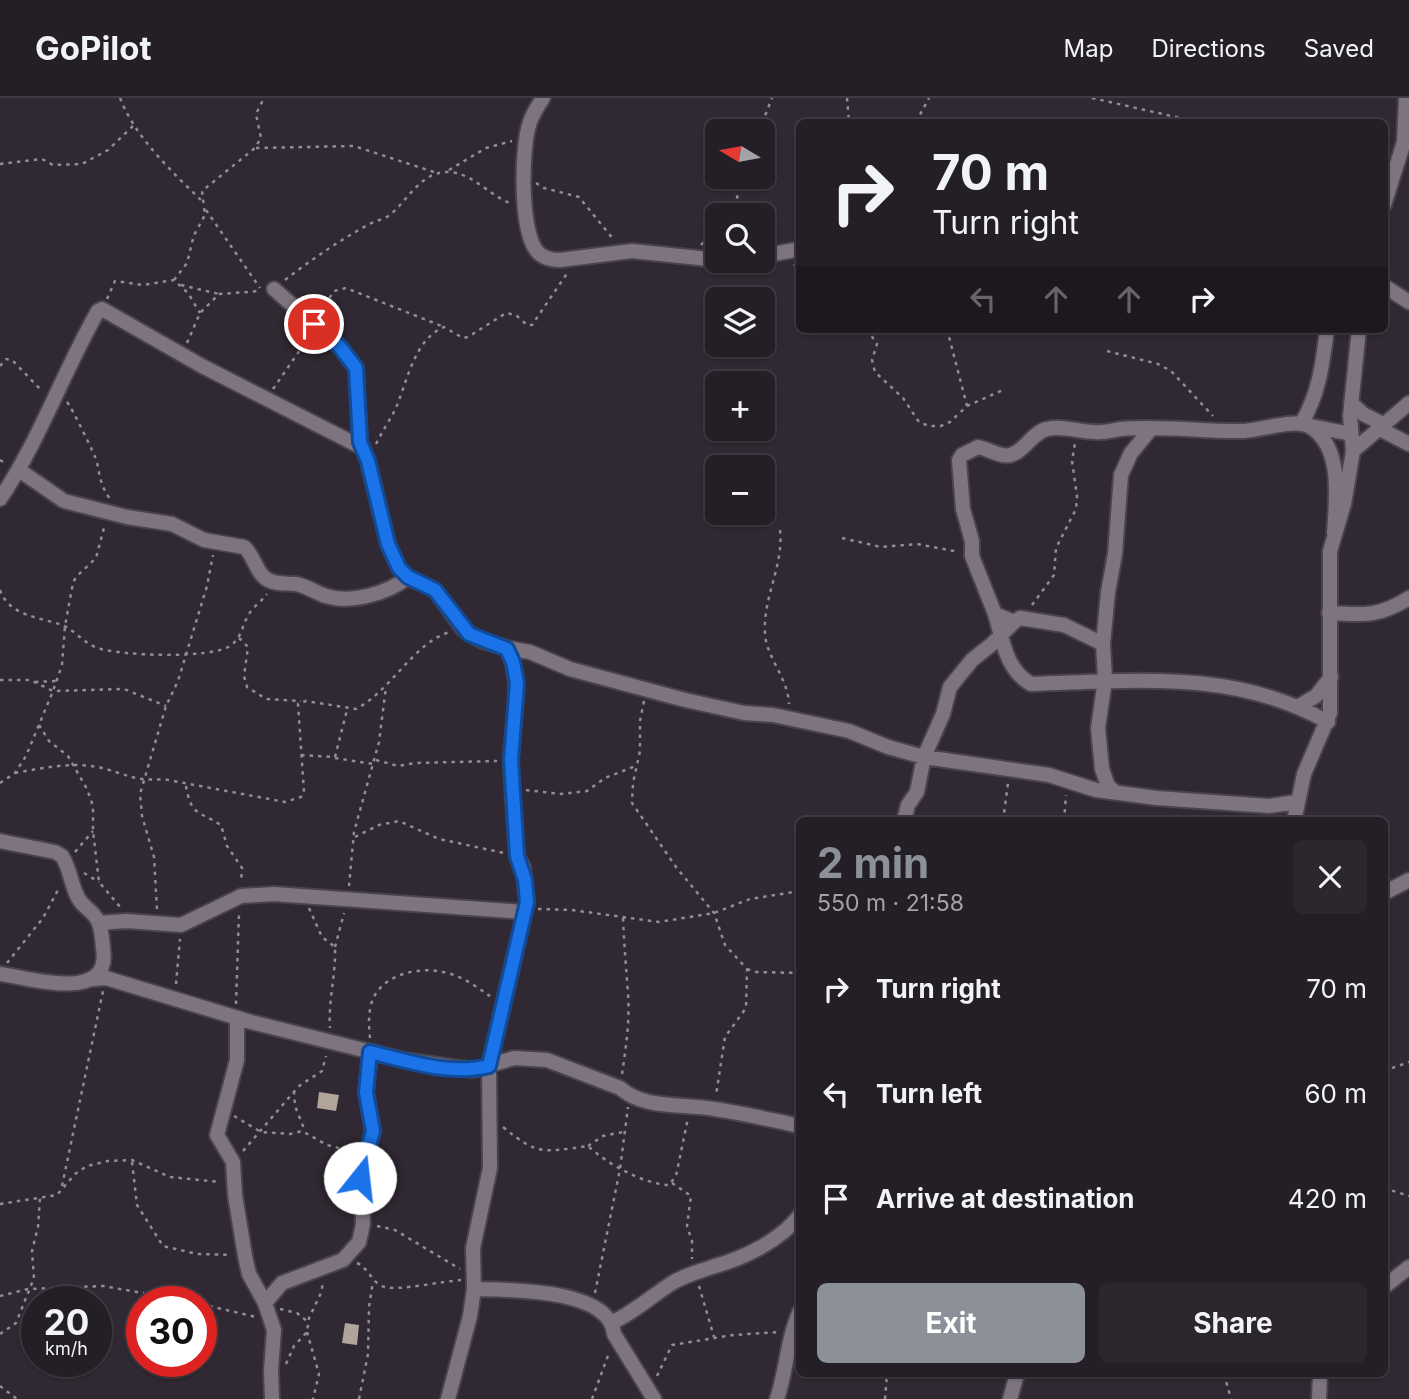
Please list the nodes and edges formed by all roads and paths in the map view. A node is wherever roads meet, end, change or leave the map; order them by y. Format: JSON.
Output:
{"nodes":[{"id":1,"x":120,"y":98,"type":"edge"},
{"id":2,"x":264,"y":98,"type":"edge"},
{"id":3,"x":543,"y":98,"type":"edge"},
{"id":4,"x":772,"y":98,"type":"edge"},
{"id":5,"x":847,"y":98,"type":"edge"},
{"id":6,"x":929,"y":98,"type":"edge"},
{"id":7,"x":1092,"y":98,"type":"edge"},
{"id":8,"x":1406,"y":98,"type":"edge"},
{"id":9,"x":1408,"y":115,"type":"edge"},
{"id":10,"x":764,"y":119,"type":"edge"},
{"id":11,"x":849,"y":119,"type":"edge"},
{"id":12,"x":918,"y":119,"type":"edge"},
{"id":13,"x":1185,"y":119,"type":"edge"},
{"id":14,"x":134,"y":125,"type":"junction"},
{"id":15,"x":525,"y":146,"type":"junction"},
{"id":16,"x":255,"y":148,"type":"junction"},
{"id":17,"x":0,"y":164,"type":"edge"},
{"id":18,"x":447,"y":172,"type":"junction"},
{"id":19,"x":437,"y":173,"type":"junction"},
{"id":20,"x":524,"y":174,"type":"junction"},
{"id":21,"x":1388,"y":192,"type":"edge"},
{"id":22,"x":204,"y":204,"type":"junction"},
{"id":23,"x":206,"y":209,"type":"junction"},
{"id":24,"x":526,"y":209,"type":"junction"},
{"id":25,"x":796,"y":250,"type":"edge"},
{"id":26,"x":628,"y":251,"type":"junction"},
{"id":27,"x":775,"y":254,"type":"edge"},
{"id":28,"x":705,"y":259,"type":"edge"},
{"id":29,"x":574,"y":260,"type":"junction"},
{"id":30,"x":174,"y":280,"type":"junction"},
{"id":31,"x":180,"y":285,"type":"junction"},
{"id":32,"x":1388,"y":285,"type":"edge"},
{"id":33,"x":274,"y":289,"type":"joint"},
{"id":34,"x":219,"y":295,"type":"junction"},
{"id":35,"x":1409,"y":302,"type":"edge"},
{"id":36,"x":99,"y":310,"type":"junction"},
{"id":37,"x":200,"y":313,"type":"junction"},
{"id":38,"x":314,"y":324,"type":"junction"},
{"id":39,"x":444,"y":327,"type":"junction"},
{"id":40,"x":870,"y":333,"type":"edge"},
{"id":41,"x":948,"y":333,"type":"edge"},
{"id":42,"x":1326,"y":333,"type":"edge"},
{"id":43,"x":1359,"y":333,"type":"edge"},
{"id":44,"x":1107,"y":351,"type":"dead end"},
{"id":45,"x":182,"y":353,"type":"junction"},
{"id":46,"x":0,"y":365,"type":"edge"},
{"id":47,"x":1003,"y":390,"type":"dead end"},
{"id":48,"x":55,"y":397,"type":"junction"},
{"id":49,"x":267,"y":398,"type":"junction"},
{"id":50,"x":1409,"y":402,"type":"edge"},
{"id":51,"x":1351,"y":403,"type":"junction"},
{"id":52,"x":967,"y":406,"type":"junction"},
{"id":53,"x":1305,"y":425,"type":"junction"},
{"id":54,"x":1381,"y":426,"type":"junction"},
{"id":55,"x":1077,"y":430,"type":"junction"},
{"id":56,"x":1150,"y":430,"type":"junction"},
{"id":57,"x":1228,"y":431,"type":"junction"},
{"id":58,"x":1351,"y":434,"type":"junction"},
{"id":59,"x":1409,"y":444,"type":"edge"},
{"id":60,"x":1353,"y":451,"type":"junction"},
{"id":61,"x":365,"y":455,"type":"junction"},
{"id":62,"x":19,"y":470,"type":"junction"},
{"id":63,"x":0,"y":499,"type":"edge"},
{"id":64,"x":108,"y":511,"type":"junction"},
{"id":65,"x":127,"y":517,"type":"junction"},
{"id":66,"x":780,"y":530,"type":"dead end"},
{"id":67,"x":1334,"y":533,"type":"junction"},
{"id":68,"x":842,"y":538,"type":"dead end"},
{"id":69,"x":212,"y":543,"type":"junction"},
{"id":70,"x":972,"y":556,"type":"junction"},
{"id":71,"x":408,"y":577,"type":"junction"},
{"id":72,"x":270,"y":581,"type":"junction"},
{"id":73,"x":0,"y":590,"type":"edge"},
{"id":74,"x":1409,"y":598,"type":"edge"},
{"id":75,"x":1329,"y":613,"type":"junction"},
{"id":76,"x":995,"y":614,"type":"junction"},
{"id":77,"x":1017,"y":620,"type":"junction"},
{"id":78,"x":65,"y":626,"type":"junction"},
{"id":79,"x":463,"y":629,"type":"junction"},
{"id":80,"x":238,"y":637,"type":"junction"},
{"id":81,"x":1000,"y":637,"type":"junction"},
{"id":82,"x":1103,"y":644,"type":"junction"},
{"id":83,"x":507,"y":649,"type":"junction"},
{"id":84,"x":185,"y":656,"type":"junction"},
{"id":85,"x":1331,"y":677,"type":"junction"},
{"id":86,"x":0,"y":680,"type":"edge"},
{"id":87,"x":1105,"y":680,"type":"junction"},
{"id":88,"x":32,"y":681,"type":"junction"},
{"id":89,"x":57,"y":681,"type":"junction"},
{"id":90,"x":386,"y":687,"type":"junction"},
{"id":91,"x":647,"y":688,"type":"junction"},
{"id":92,"x":53,"y":691,"type":"junction"},
{"id":93,"x":301,"y":701,"type":"junction"},
{"id":94,"x":166,"y":706,"type":"junction"},
{"id":95,"x":1299,"y":706,"type":"junction"},
{"id":96,"x":347,"y":710,"type":"junction"},
{"id":97,"x":790,"y":718,"type":"junction"},
{"id":98,"x":1328,"y":722,"type":"junction"},
{"id":99,"x":39,"y":725,"type":"junction"},
{"id":100,"x":301,"y":755,"type":"junction"},
{"id":101,"x":924,"y":757,"type":"junction"},
{"id":102,"x":334,"y":758,"type":"junction"},
{"id":103,"x":374,"y":760,"type":"junction"},
{"id":104,"x":511,"y":760,"type":"junction"},
{"id":105,"x":373,"y":764,"type":"junction"},
{"id":106,"x":74,"y":765,"type":"junction"},
{"id":107,"x":638,"y":765,"type":"junction"},
{"id":108,"x":1009,"y":769,"type":"junction"},
{"id":109,"x":15,"y":773,"type":"junction"},
{"id":110,"x":143,"y":781,"type":"junction"},
{"id":111,"x":1069,"y":781,"type":"junction"},
{"id":112,"x":0,"y":783,"type":"edge"},
{"id":113,"x":513,"y":785,"type":"junction"},
{"id":114,"x":186,"y":786,"type":"junction"},
{"id":115,"x":1115,"y":792,"type":"junction"},
{"id":116,"x":1296,"y":802,"type":"junction"},
{"id":117,"x":1269,"y":806,"type":"junction"},
{"id":118,"x":905,"y":817,"type":"edge"},
{"id":119,"x":1003,"y":817,"type":"edge"},
{"id":120,"x":1064,"y":817,"type":"edge"},
{"id":121,"x":1286,"y":817,"type":"edge"},
{"id":122,"x":1293,"y":817,"type":"edge"},
{"id":123,"x":93,"y":831,"type":"junction"},
{"id":124,"x":354,"y":838,"type":"junction"},
{"id":125,"x":0,"y":841,"type":"edge"},
{"id":126,"x":517,"y":856,"type":"junction"},
{"id":127,"x":70,"y":860,"type":"junction"},
{"id":128,"x":1409,"y":880,"type":"edge"},
{"id":129,"x":1388,"y":891,"type":"edge"},
{"id":130,"x":796,"y":892,"type":"edge"},
{"id":131,"x":304,"y":895,"type":"junction"},
{"id":132,"x":241,"y":896,"type":"junction"},
{"id":133,"x":346,"y":898,"type":"junction"},
{"id":134,"x":524,"y":912,"type":"junction"},
{"id":135,"x":714,"y":914,"type":"junction"},
{"id":136,"x":623,"y":916,"type":"junction"},
{"id":137,"x":132,"y":921,"type":"junction"},
{"id":138,"x":99,"y":923,"type":"junction"},
{"id":139,"x":158,"y":923,"type":"junction"},
{"id":140,"x":181,"y":925,"type":"junction"},
{"id":141,"x":335,"y":947,"type":"junction"},
{"id":142,"x":747,"y":969,"type":"junction"},
{"id":143,"x":0,"y":972,"type":"edge"},
{"id":144,"x":796,"y":973,"type":"edge"},
{"id":145,"x":100,"y":979,"type":"junction"},
{"id":146,"x":175,"y":998,"type":"junction"},
{"id":147,"x":504,"y":1006,"type":"junction"},
{"id":148,"x":237,"y":1018,"type":"junction"},
{"id":149,"x":328,"y":1040,"type":"junction"},
{"id":150,"x":370,"y":1052,"type":"junction"},
{"id":151,"x":1409,"y":1062,"type":"edge"},
{"id":152,"x":489,"y":1066,"type":"junction"},
{"id":153,"x":1388,"y":1070,"type":"edge"},
{"id":154,"x":294,"y":1091,"type":"junction"},
{"id":155,"x":625,"y":1092,"type":"junction"},
{"id":156,"x":692,"y":1106,"type":"junction"},
{"id":157,"x":223,"y":1107,"type":"junction"},
{"id":158,"x":713,"y":1108,"type":"junction"},
{"id":159,"x":490,"y":1115,"type":"junction"},
{"id":160,"x":796,"y":1125,"type":"edge"},
{"id":161,"x":261,"y":1132,"type":"junction"},
{"id":162,"x":305,"y":1132,"type":"junction"},
{"id":163,"x":623,"y":1132,"type":"junction"},
{"id":164,"x":588,"y":1146,"type":"junction"},
{"id":165,"x":368,"y":1155,"type":"junction"},
{"id":166,"x":132,"y":1160,"type":"junction"},
{"id":167,"x":233,"y":1162,"type":"junction"},
{"id":168,"x":620,"y":1169,"type":"junction"},
{"id":169,"x":234,"y":1183,"type":"junction"},
{"id":170,"x":672,"y":1183,"type":"junction"},
{"id":171,"x":62,"y":1189,"type":"junction"},
{"id":172,"x":1388,"y":1189,"type":"edge"},
{"id":173,"x":1409,"y":1196,"type":"edge"},
{"id":174,"x":40,"y":1198,"type":"junction"},
{"id":175,"x":0,"y":1204,"type":"edge"},
{"id":176,"x":796,"y":1219,"type":"edge"},
{"id":177,"x":363,"y":1224,"type":"junction"},
{"id":178,"x":245,"y":1256,"type":"junction"},
{"id":179,"x":343,"y":1260,"type":"junction"},
{"id":180,"x":1409,"y":1267,"type":"edge"},
{"id":181,"x":695,"y":1272,"type":"junction"},
{"id":182,"x":373,"y":1280,"type":"junction"},
{"id":183,"x":473,"y":1281,"type":"junction"},
{"id":184,"x":323,"y":1282,"type":"dead end"},
{"id":185,"x":1388,"y":1284,"type":"edge"},
{"id":186,"x":30,"y":1286,"type":"edge"},
{"id":187,"x":21,"y":1291,"type":"edge"},
{"id":188,"x":0,"y":1296,"type":"edge"},
{"id":189,"x":267,"y":1300,"type":"junction"},
{"id":190,"x":592,"y":1307,"type":"junction"},
{"id":191,"x":21,"y":1309,"type":"edge"},
{"id":192,"x":217,"y":1310,"type":"edge"},
{"id":193,"x":270,"y":1320,"type":"junction"},
{"id":194,"x":796,"y":1320,"type":"edge"},
{"id":195,"x":308,"y":1322,"type":"junction"},
{"id":196,"x":613,"y":1328,"type":"junction"},
{"id":197,"x":307,"y":1332,"type":"junction"},
{"id":198,"x":790,"y":1333,"type":"junction"},
{"id":199,"x":0,"y":1334,"type":"edge"},
{"id":200,"x":714,"y":1338,"type":"junction"},
{"id":201,"x":285,"y":1368,"type":"dead end"},
{"id":202,"x":887,"y":1377,"type":"edge"},
{"id":203,"x":1016,"y":1377,"type":"edge"},
{"id":204,"x":1225,"y":1377,"type":"edge"},
{"id":205,"x":647,"y":1383,"type":"junction"},
{"id":206,"x":0,"y":1387,"type":"edge"},
{"id":207,"x":1320,"y":1387,"type":"edge"},
{"id":208,"x":17,"y":1399,"type":"edge"},
{"id":209,"x":272,"y":1399,"type":"edge"},
{"id":210,"x":313,"y":1399,"type":"edge"},
{"id":211,"x":359,"y":1399,"type":"edge"},
{"id":212,"x":448,"y":1399,"type":"edge"},
{"id":213,"x":592,"y":1399,"type":"edge"},
{"id":214,"x":654,"y":1399,"type":"edge"},
{"id":215,"x":777,"y":1399,"type":"edge"},
{"id":216,"x":885,"y":1399,"type":"edge"},
{"id":217,"x":1010,"y":1399,"type":"edge"},
{"id":218,"x":1231,"y":1399,"type":"edge"},
{"id":219,"x":1305,"y":1399,"type":"edge"}],
"edges":[{"from":1,"to":14,"type":"path"},
{"from":2,"to":16,"type":"path"},
{"from":3,"to":15,"type":"street"},
{"from":4,"to":10,"type":"path"},
{"from":5,"to":11,"type":"path"},
{"from":6,"to":12,"type":"path"},
{"from":7,"to":13,"type":"path"},
{"from":8,"to":9,"type":"street"},
{"from":9,"to":21,"type":"street"},
{"from":14,"to":17,"type":"path"},
{"from":14,"to":22,"type":"path"},
{"from":15,"to":18,"type":"path"},
{"from":15,"to":20,"type":"street"},
{"from":16,"to":19,"type":"path"},
{"from":16,"to":22,"type":"path"},
{"from":18,"to":19,"type":"path"},
{"from":18,"to":24,"type":"path"},
{"from":19,"to":33,"type":"path"},
{"from":20,"to":24,"type":"street"},
{"from":20,"to":26,"type":"path"},
{"from":22,"to":23,"type":"path"},
{"from":23,"to":30,"type":"path"},
{"from":23,"to":34,"type":"path"},
{"from":24,"to":29,"type":"street"},
{"from":25,"to":27,"type":"street"},
{"from":26,"to":28,"type":"street"},
{"from":26,"to":29,"type":"street"},
{"from":29,"to":39,"type":"path"},
{"from":30,"to":31,"type":"path"},
{"from":30,"to":36,"type":"path"},
{"from":31,"to":34,"type":"path"},
{"from":31,"to":37,"type":"path"},
{"from":32,"to":35,"type":"street"},
{"from":33,"to":38,"type":"street"},
{"from":34,"to":37,"type":"path"},
{"from":36,"to":45,"type":"street"},
{"from":36,"to":48,"type":"street"},
{"from":37,"to":45,"type":"path"},
{"from":38,"to":39,"type":"path"},
{"from":38,"to":49,"type":"path"},
{"from":38,"to":61,"type":"street"},
{"from":39,"to":61,"type":"path"},
{"from":40,"to":52,"type":"path"},
{"from":41,"to":52,"type":"path"},
{"from":42,"to":53,"type":"street"},
{"from":43,"to":51,"type":"street"},
{"from":44,"to":57,"type":"path"},
{"from":45,"to":49,"type":"street"},
{"from":46,"to":48,"type":"path"},
{"from":47,"to":52,"type":"path"},
{"from":48,"to":62,"type":"street"},
{"from":48,"to":65,"type":"path"},
{"from":49,"to":61,"type":"street"},
{"from":50,"to":54,"type":"street"},
{"from":51,"to":54,"type":"street"},
{"from":51,"to":58,"type":"street"},
{"from":53,"to":57,"type":"street"},
{"from":53,"to":58,"type":"street"},
{"from":53,"to":67,"type":"street"},
{"from":54,"to":59,"type":"street"},
{"from":54,"to":60,"type":"street"},
{"from":55,"to":56,"type":"street"},
{"from":55,"to":70,"type":"street"},
{"from":55,"to":77,"type":"path"},
{"from":56,"to":57,"type":"street"},
{"from":56,"to":82,"type":"street"},
{"from":58,"to":60,"type":"street"},
{"from":60,"to":67,"type":"street"},
{"from":61,"to":71,"type":"street"},
{"from":62,"to":63,"type":"street"},
{"from":62,"to":64,"type":"street"},
{"from":64,"to":65,"type":"street"},
{"from":64,"to":78,"type":"path"},
{"from":65,"to":69,"type":"street"},
{"from":66,"to":97,"type":"path"},
{"from":67,"to":75,"type":"street"},
{"from":68,"to":70,"type":"path"},
{"from":69,"to":72,"type":"street"},
{"from":69,"to":84,"type":"path"},
{"from":70,"to":76,"type":"street"},
{"from":71,"to":72,"type":"street"},
{"from":71,"to":79,"type":"street"},
{"from":72,"to":80,"type":"path"},
{"from":73,"to":78,"type":"path"},
{"from":74,"to":75,"type":"street"},
{"from":75,"to":85,"type":"street"},
{"from":76,"to":77,"type":"street"},
{"from":76,"to":81,"type":"street"},
{"from":77,"to":81,"type":"street"},
{"from":77,"to":82,"type":"street"},
{"from":78,"to":84,"type":"path"},
{"from":78,"to":89,"type":"path"},
{"from":79,"to":83,"type":"street"},
{"from":79,"to":90,"type":"path"},
{"from":80,"to":84,"type":"path"},
{"from":80,"to":93,"type":"path"},
{"from":81,"to":87,"type":"street"},
{"from":81,"to":101,"type":"street"},
{"from":82,"to":87,"type":"street"},
{"from":83,"to":91,"type":"street"},
{"from":83,"to":104,"type":"street"},
{"from":84,"to":94,"type":"path"},
{"from":85,"to":95,"type":"street"},
{"from":85,"to":98,"type":"street"},
{"from":86,"to":88,"type":"path"},
{"from":87,"to":95,"type":"street"},
{"from":87,"to":115,"type":"street"},
{"from":88,"to":89,"type":"path"},
{"from":88,"to":92,"type":"path"},
{"from":89,"to":92,"type":"path"},
{"from":90,"to":96,"type":"path"},
{"from":90,"to":103,"type":"path"},
{"from":91,"to":97,"type":"street"},
{"from":91,"to":107,"type":"path"},
{"from":92,"to":94,"type":"path"},
{"from":92,"to":99,"type":"path"},
{"from":93,"to":96,"type":"path"},
{"from":93,"to":100,"type":"path"},
{"from":94,"to":110,"type":"path"},
{"from":95,"to":98,"type":"street"},
{"from":96,"to":102,"type":"path"},
{"from":97,"to":101,"type":"street"},
{"from":98,"to":116,"type":"street"},
{"from":99,"to":106,"type":"path"},
{"from":99,"to":109,"type":"path"},
{"from":100,"to":102,"type":"path"},
{"from":100,"to":114,"type":"path"},
{"from":101,"to":108,"type":"street"},
{"from":101,"to":118,"type":"street"},
{"from":102,"to":105,"type":"path"},
{"from":103,"to":104,"type":"path"},
{"from":103,"to":105,"type":"path"},
{"from":104,"to":113,"type":"street"},
{"from":105,"to":124,"type":"path"},
{"from":106,"to":109,"type":"path"},
{"from":106,"to":110,"type":"path"},
{"from":106,"to":123,"type":"path"},
{"from":107,"to":113,"type":"path"},
{"from":107,"to":135,"type":"path"},
{"from":108,"to":111,"type":"street"},
{"from":108,"to":119,"type":"path"},
{"from":109,"to":112,"type":"path"},
{"from":110,"to":114,"type":"path"},
{"from":110,"to":139,"type":"path"},
{"from":111,"to":115,"type":"street"},
{"from":111,"to":120,"type":"path"},
{"from":113,"to":126,"type":"street"},
{"from":114,"to":132,"type":"path"},
{"from":115,"to":117,"type":"street"},
{"from":116,"to":117,"type":"street"},
{"from":116,"to":122,"type":"street"},
{"from":117,"to":121,"type":"street"},
{"from":123,"to":127,"type":"path"},
{"from":123,"to":137,"type":"path"},
{"from":124,"to":126,"type":"path"},
{"from":124,"to":133,"type":"path"},
{"from":125,"to":127,"type":"street"},
{"from":126,"to":134,"type":"street"},
{"from":127,"to":138,"type":"street"},
{"from":127,"to":143,"type":"path"},
{"from":128,"to":129,"type":"street"},
{"from":130,"to":135,"type":"path"},
{"from":131,"to":132,"type":"street"},
{"from":131,"to":133,"type":"street"},
{"from":131,"to":141,"type":"path"},
{"from":132,"to":140,"type":"street"},
{"from":132,"to":148,"type":"path"},
{"from":133,"to":134,"type":"street"},
{"from":133,"to":141,"type":"path"},
{"from":134,"to":136,"type":"path"},
{"from":134,"to":147,"type":"street"},
{"from":135,"to":136,"type":"path"},
{"from":135,"to":142,"type":"path"},
{"from":136,"to":155,"type":"path"},
{"from":137,"to":138,"type":"street"},
{"from":137,"to":139,"type":"street"},
{"from":138,"to":145,"type":"street"},
{"from":139,"to":140,"type":"street"},
{"from":140,"to":146,"type":"path"},
{"from":141,"to":149,"type":"path"},
{"from":142,"to":144,"type":"path"},
{"from":142,"to":158,"type":"path"},
{"from":143,"to":145,"type":"street"},
{"from":145,"to":146,"type":"street"},
{"from":145,"to":171,"type":"path"},
{"from":146,"to":148,"type":"street"},
{"from":147,"to":150,"type":"path"},
{"from":147,"to":152,"type":"street"},
{"from":148,"to":149,"type":"street"},
{"from":148,"to":157,"type":"street"},
{"from":149,"to":150,"type":"street"},
{"from":149,"to":154,"type":"path"},
{"from":150,"to":152,"type":"street"},
{"from":150,"to":165,"type":"street"},
{"from":151,"to":153,"type":"path"},
{"from":152,"to":155,"type":"street"},
{"from":152,"to":159,"type":"street"},
{"from":154,"to":161,"type":"path"},
{"from":154,"to":162,"type":"path"},
{"from":155,"to":156,"type":"street"},
{"from":155,"to":163,"type":"path"},
{"from":156,"to":158,"type":"street"},
{"from":156,"to":170,"type":"path"},
{"from":157,"to":161,"type":"path"},
{"from":157,"to":167,"type":"street"},
{"from":158,"to":160,"type":"street"},
{"from":159,"to":164,"type":"path"},
{"from":159,"to":183,"type":"street"},
{"from":161,"to":162,"type":"path"},
{"from":161,"to":167,"type":"path"},
{"from":162,"to":165,"type":"path"},
{"from":163,"to":164,"type":"path"},
{"from":163,"to":168,"type":"path"},
{"from":164,"to":168,"type":"path"},
{"from":165,"to":177,"type":"street"},
{"from":166,"to":169,"type":"path"},
{"from":166,"to":171,"type":"path"},
{"from":166,"to":178,"type":"path"},
{"from":167,"to":169,"type":"street"},
{"from":168,"to":170,"type":"path"},
{"from":168,"to":190,"type":"path"},
{"from":169,"to":178,"type":"street"},
{"from":170,"to":181,"type":"path"},
{"from":171,"to":174,"type":"path"},
{"from":172,"to":173,"type":"path"},
{"from":174,"to":175,"type":"path"},
{"from":174,"to":186,"type":"path"},
{"from":176,"to":181,"type":"street"},
{"from":177,"to":179,"type":"street"},
{"from":177,"to":183,"type":"path"},
{"from":178,"to":189,"type":"street"},
{"from":179,"to":182,"type":"path"},
{"from":179,"to":189,"type":"street"},
{"from":180,"to":185,"type":"street"},
{"from":181,"to":196,"type":"street"},
{"from":181,"to":200,"type":"path"},
{"from":182,"to":183,"type":"path"},
{"from":182,"to":211,"type":"path"},
{"from":183,"to":190,"type":"street"},
{"from":183,"to":212,"type":"street"},
{"from":184,"to":195,"type":"path"},
{"from":187,"to":188,"type":"path"},
{"from":189,"to":193,"type":"street"},
{"from":189,"to":195,"type":"path"},
{"from":190,"to":196,"type":"street"},
{"from":191,"to":199,"type":"path"},
{"from":192,"to":193,"type":"path"},
{"from":193,"to":209,"type":"street"},
{"from":194,"to":198,"type":"street"},
{"from":195,"to":197,"type":"path"},
{"from":196,"to":205,"type":"street"},
{"from":196,"to":213,"type":"path"},
{"from":197,"to":201,"type":"path"},
{"from":197,"to":210,"type":"path"},
{"from":198,"to":200,"type":"path"},
{"from":198,"to":215,"type":"street"},
{"from":200,"to":205,"type":"path"},
{"from":202,"to":216,"type":"path"},
{"from":203,"to":217,"type":"street"},
{"from":204,"to":218,"type":"path"},
{"from":205,"to":214,"type":"street"},
{"from":206,"to":208,"type":"path"},
{"from":207,"to":219,"type":"street"}]}
